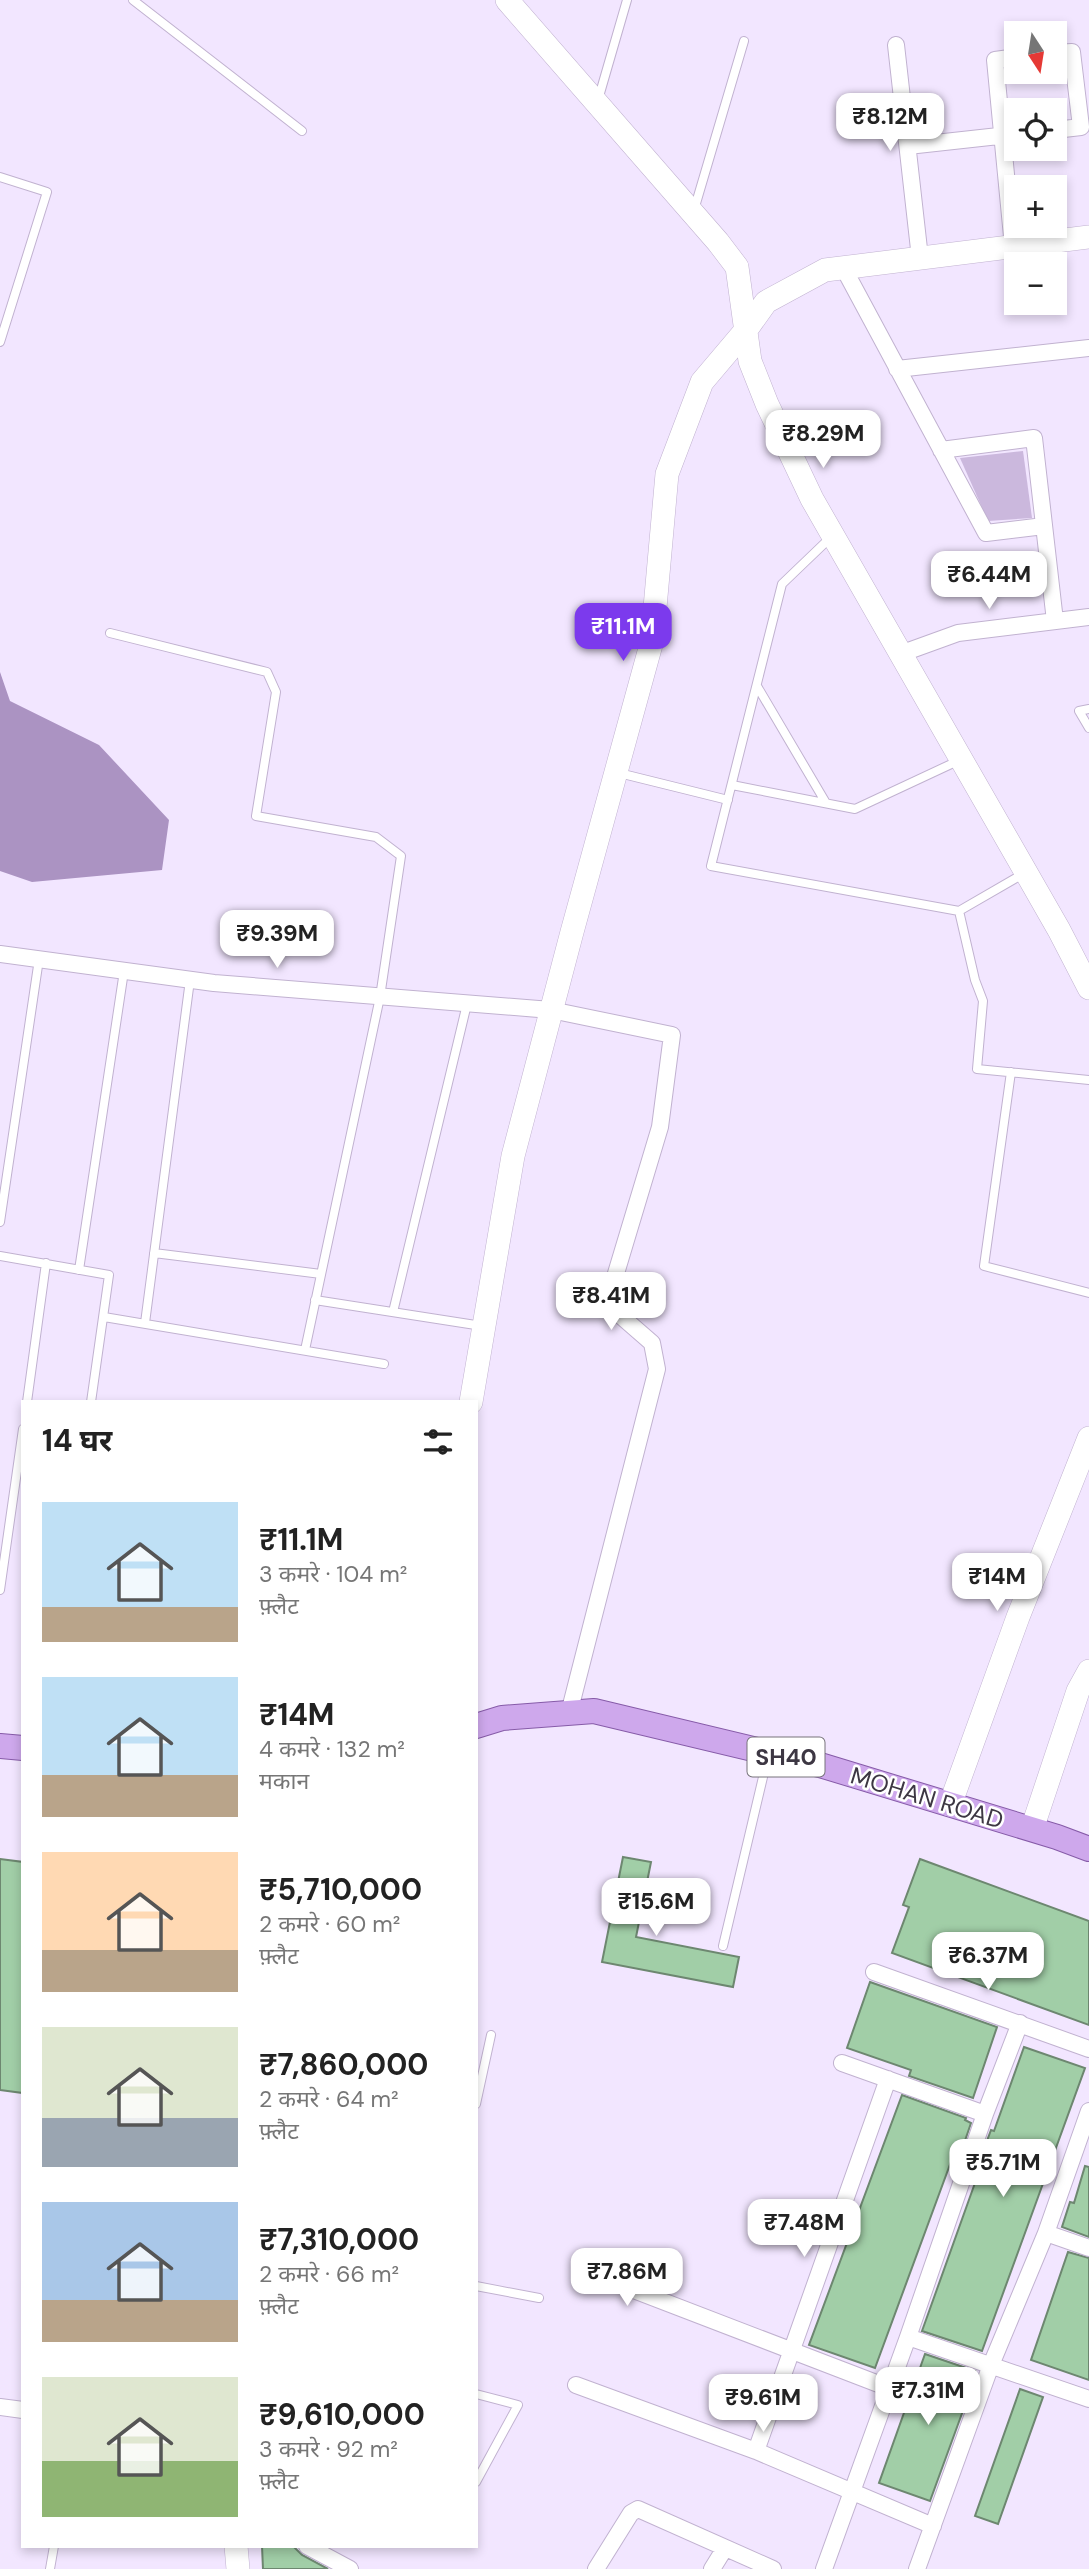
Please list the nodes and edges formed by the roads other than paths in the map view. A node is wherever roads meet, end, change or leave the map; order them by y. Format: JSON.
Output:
{"nodes":[{"id":1,"x":134,"y":0,"type":"edge"},
{"id":2,"x":507,"y":0,"type":"edge"},
{"id":3,"x":626,"y":0,"type":"edge"},
{"id":4,"x":744,"y":41,"type":"dead end"},
{"id":5,"x":897,"y":45,"type":"dead end"},
{"id":6,"x":1068,"y":51,"type":"edge"},
{"id":7,"x":1004,"y":59,"type":"edge"},
{"id":8,"x":597,"y":103,"type":"junction"},
{"id":9,"x":1004,"y":108,"type":"edge"},
{"id":10,"x":1084,"y":116,"type":"edge"},
{"id":11,"x":1067,"y":129,"type":"edge"},
{"id":12,"x":302,"y":131,"type":"dead end"},
{"id":13,"x":1004,"y":136,"type":"edge"},
{"id":14,"x":908,"y":146,"type":"junction"},
{"id":15,"x":1010,"y":161,"type":"edge"},
{"id":16,"x":0,"y":177,"type":"edge"},
{"id":17,"x":693,"y":213,"type":"junction"},
{"id":18,"x":1089,"y":237,"type":"edge"},
{"id":19,"x":1013,"y":247,"type":"junction"},
{"id":20,"x":920,"y":258,"type":"junction"},
{"id":21,"x":843,"y":268,"type":"junction"},
{"id":22,"x":746,"y":330,"type":"junction"},
{"id":23,"x":0,"y":342,"type":"edge"},
{"id":24,"x":1089,"y":348,"type":"edge"},
{"id":25,"x":897,"y":369,"type":"junction"},
{"id":26,"x":941,"y":450,"type":"junction"},
{"id":27,"x":1044,"y":526,"type":"junction"},
{"id":28,"x":833,"y":535,"type":"junction"},
{"id":29,"x":1089,"y":617,"type":"edge"},
{"id":30,"x":1055,"y":621,"type":"junction"},
{"id":31,"x":110,"y":633,"type":"dead end"},
{"id":32,"x":900,"y":654,"type":"junction"},
{"id":33,"x":757,"y":686,"type":"junction"},
{"id":34,"x":1089,"y":709,"type":"edge"},
{"id":35,"x":1089,"y":728,"type":"edge"},
{"id":36,"x":960,"y":760,"type":"junction"},
{"id":37,"x":616,"y":773,"type":"junction"},
{"id":38,"x":732,"y":785,"type":"junction"},
{"id":39,"x":728,"y":800,"type":"junction"},
{"id":40,"x":826,"y":803,"type":"junction"},
{"id":41,"x":1026,"y":873,"type":"junction"},
{"id":42,"x":959,"y":911,"type":"junction"},
{"id":43,"x":0,"y":954,"type":"edge"},
{"id":44,"x":39,"y":959,"type":"junction"},
{"id":45,"x":124,"y":971,"type":"junction"},
{"id":46,"x":190,"y":980,"type":"junction"},
{"id":47,"x":1089,"y":988,"type":"edge"},
{"id":48,"x":380,"y":996,"type":"junction"},
{"id":49,"x":467,"y":1004,"type":"junction"},
{"id":50,"x":551,"y":1010,"type":"junction"},
{"id":51,"x":1010,"y":1072,"type":"junction"},
{"id":52,"x":1089,"y":1080,"type":"edge"},
{"id":53,"x":0,"y":1222,"type":"edge"},
{"id":54,"x":154,"y":1253,"type":"junction"},
{"id":55,"x":0,"y":1256,"type":"edge"},
{"id":56,"x":46,"y":1264,"type":"junction"},
{"id":57,"x":79,"y":1270,"type":"junction"},
{"id":58,"x":321,"y":1274,"type":"junction"},
{"id":59,"x":1089,"y":1293,"type":"edge"},
{"id":60,"x":315,"y":1300,"type":"junction"},
{"id":61,"x":393,"y":1312,"type":"junction"},
{"id":62,"x":104,"y":1317,"type":"junction"},
{"id":63,"x":145,"y":1323,"type":"junction"},
{"id":64,"x":484,"y":1327,"type":"junction"},
{"id":65,"x":304,"y":1350,"type":"junction"},
{"id":66,"x":384,"y":1364,"type":"dead end"},
{"id":67,"x":27,"y":1400,"type":"edge"},
{"id":68,"x":92,"y":1400,"type":"edge"},
{"id":69,"x":471,"y":1400,"type":"edge"},
{"id":70,"x":1089,"y":1438,"type":"edge"},
{"id":71,"x":21,"y":1443,"type":"edge"},
{"id":72,"x":0,"y":1590,"type":"edge"},
{"id":73,"x":1089,"y":1671,"type":"edge"},
{"id":74,"x":569,"y":1713,"type":"junction"},
{"id":75,"x":478,"y":1725,"type":"edge"},
{"id":76,"x":0,"y":1746,"type":"edge"},
{"id":77,"x":21,"y":1748,"type":"edge"},
{"id":78,"x":769,"y":1753,"type":"junction"},
{"id":79,"x":950,"y":1805,"type":"junction"},
{"id":80,"x":1032,"y":1829,"type":"junction"},
{"id":81,"x":1089,"y":1849,"type":"edge"},
{"id":82,"x":723,"y":1946,"type":"dead end"},
{"id":83,"x":874,"y":1972,"type":"dead end"},
{"id":84,"x":1020,"y":2023,"type":"junction"},
{"id":85,"x":491,"y":2035,"type":"dead end"},
{"id":86,"x":1089,"y":2049,"type":"edge"},
{"id":87,"x":842,"y":2063,"type":"dead end"},
{"id":88,"x":888,"y":2079,"type":"junction"},
{"id":89,"x":478,"y":2095,"type":"edge"},
{"id":90,"x":1089,"y":2111,"type":"edge"},
{"id":91,"x":985,"y":2114,"type":"junction"},
{"id":92,"x":1083,"y":2145,"type":"edge"},
{"id":93,"x":1046,"y":2233,"type":"junction"},
{"id":94,"x":1089,"y":2248,"type":"edge"},
{"id":95,"x":592,"y":2274,"type":"dead end"},
{"id":96,"x":478,"y":2286,"type":"edge"},
{"id":97,"x":540,"y":2298,"type":"dead end"},
{"id":98,"x":908,"y":2337,"type":"junction"},
{"id":99,"x":790,"y":2350,"type":"junction"},
{"id":100,"x":991,"y":2365,"type":"junction"},
{"id":101,"x":576,"y":2385,"type":"dead end"},
{"id":102,"x":889,"y":2388,"type":"junction"},
{"id":103,"x":478,"y":2395,"type":"edge"},
{"id":104,"x":1089,"y":2399,"type":"edge"},
{"id":105,"x":0,"y":2407,"type":"edge"},
{"id":106,"x":21,"y":2410,"type":"edge"},
{"id":107,"x":756,"y":2451,"type":"junction"},
{"id":108,"x":478,"y":2478,"type":"edge"},
{"id":109,"x":850,"y":2493,"type":"junction"},
{"id":110,"x":933,"y":2526,"type":"junction"},
{"id":111,"x":54,"y":2548,"type":"edge"},
{"id":112,"x":236,"y":2548,"type":"edge"},
{"id":113,"x":311,"y":2548,"type":"edge"},
{"id":114,"x":725,"y":2548,"type":"junction"},
{"id":115,"x":50,"y":2569,"type":"edge"},
{"id":116,"x":238,"y":2569,"type":"edge"},
{"id":117,"x":350,"y":2569,"type":"edge"},
{"id":118,"x":596,"y":2569,"type":"edge"},
{"id":119,"x":712,"y":2569,"type":"edge"},
{"id":120,"x":773,"y":2569,"type":"edge"},
{"id":121,"x":824,"y":2569,"type":"edge"},
{"id":122,"x":917,"y":2569,"type":"edge"}],
"edges":[{"from":1,"to":12,"type":"lane"},
{"from":2,"to":8,"type":"street"},
{"from":3,"to":8,"type":"lane"},
{"from":4,"to":17,"type":"lane"},
{"from":5,"to":14,"type":"street"},
{"from":6,"to":10,"type":"street"},
{"from":7,"to":9,"type":"street"},
{"from":8,"to":17,"type":"street"},
{"from":10,"to":11,"type":"street"},
{"from":13,"to":14,"type":"street"},
{"from":14,"to":20,"type":"street"},
{"from":15,"to":19,"type":"street"},
{"from":16,"to":23,"type":"lane"},
{"from":17,"to":22,"type":"street"},
{"from":18,"to":19,"type":"street"},
{"from":19,"to":20,"type":"street"},
{"from":20,"to":21,"type":"street"},
{"from":21,"to":22,"type":"street"},
{"from":21,"to":25,"type":"street"},
{"from":22,"to":28,"type":"street"},
{"from":22,"to":37,"type":"street"},
{"from":24,"to":25,"type":"street"},
{"from":25,"to":26,"type":"street"},
{"from":26,"to":27,"type":"street"},
{"from":26,"to":27,"type":"street"},
{"from":27,"to":30,"type":"street"},
{"from":28,"to":32,"type":"street"},
{"from":28,"to":33,"type":"lane"},
{"from":29,"to":30,"type":"street"},
{"from":30,"to":32,"type":"street"},
{"from":31,"to":48,"type":"lane"},
{"from":32,"to":36,"type":"street"},
{"from":33,"to":38,"type":"lane"},
{"from":33,"to":40,"type":"lane"},
{"from":34,"to":35,"type":"lane"},
{"from":36,"to":40,"type":"lane"},
{"from":36,"to":41,"type":"street"},
{"from":37,"to":39,"type":"lane"},
{"from":37,"to":50,"type":"street"},
{"from":38,"to":39,"type":"lane"},
{"from":38,"to":40,"type":"lane"},
{"from":39,"to":42,"type":"lane"},
{"from":41,"to":42,"type":"lane"},
{"from":41,"to":47,"type":"street"},
{"from":42,"to":51,"type":"lane"},
{"from":43,"to":44,"type":"street"},
{"from":44,"to":45,"type":"street"},
{"from":44,"to":53,"type":"lane"},
{"from":45,"to":46,"type":"street"},
{"from":45,"to":57,"type":"lane"},
{"from":46,"to":48,"type":"street"},
{"from":46,"to":54,"type":"lane"},
{"from":48,"to":49,"type":"street"},
{"from":48,"to":58,"type":"lane"},
{"from":49,"to":50,"type":"street"},
{"from":49,"to":61,"type":"lane"},
{"from":50,"to":64,"type":"street"},
{"from":50,"to":74,"type":"street"},
{"from":51,"to":52,"type":"lane"},
{"from":51,"to":59,"type":"lane"},
{"from":54,"to":58,"type":"lane"},
{"from":54,"to":63,"type":"lane"},
{"from":55,"to":56,"type":"lane"},
{"from":56,"to":57,"type":"lane"},
{"from":56,"to":67,"type":"lane"},
{"from":57,"to":62,"type":"lane"},
{"from":58,"to":60,"type":"lane"},
{"from":60,"to":61,"type":"lane"},
{"from":60,"to":65,"type":"lane"},
{"from":61,"to":64,"type":"lane"},
{"from":62,"to":63,"type":"lane"},
{"from":62,"to":68,"type":"lane"},
{"from":63,"to":65,"type":"lane"},
{"from":64,"to":69,"type":"street"},
{"from":65,"to":66,"type":"lane"},
{"from":70,"to":79,"type":"street"},
{"from":71,"to":72,"type":"lane"},
{"from":73,"to":80,"type":"street"},
{"from":74,"to":75,"type":"main road","name":"MOHAN ROAD","number":"SH40"},
{"from":74,"to":78,"type":"main road","name":"MOHAN ROAD","number":"SH40"},
{"from":76,"to":77,"type":"main road"},
{"from":78,"to":79,"type":"main road","name":"MOHAN ROAD","number":"SH40"},
{"from":78,"to":82,"type":"lane"},
{"from":79,"to":80,"type":"main road","name":"MOHAN ROAD","number":"SH40"},
{"from":80,"to":81,"type":"main road","name":"MOHAN ROAD","number":"SH40"},
{"from":83,"to":84,"type":"street"},
{"from":84,"to":86,"type":"street"},
{"from":84,"to":91,"type":"street"},
{"from":85,"to":89,"type":"lane"},
{"from":87,"to":88,"type":"street"},
{"from":88,"to":91,"type":"street"},
{"from":88,"to":99,"type":"street"},
{"from":90,"to":92,"type":"street"},
{"from":91,"to":98,"type":"street"},
{"from":92,"to":93,"type":"street"},
{"from":93,"to":94,"type":"street"},
{"from":93,"to":100,"type":"street"},
{"from":95,"to":99,"type":"street"},
{"from":96,"to":97,"type":"lane"},
{"from":98,"to":100,"type":"street"},
{"from":98,"to":102,"type":"street"},
{"from":99,"to":102,"type":"street"},
{"from":99,"to":107,"type":"street"},
{"from":100,"to":104,"type":"street"},
{"from":100,"to":110,"type":"street"},
{"from":101,"to":107,"type":"street"},
{"from":102,"to":109,"type":"street"},
{"from":103,"to":108,"type":"lane"},
{"from":105,"to":106,"type":"street"},
{"from":107,"to":109,"type":"street"},
{"from":109,"to":110,"type":"street"},
{"from":109,"to":121,"type":"street"},
{"from":110,"to":122,"type":"street"},
{"from":111,"to":115,"type":"lane"},
{"from":112,"to":116,"type":"street"},
{"from":113,"to":117,"type":"street"},
{"from":114,"to":118,"type":"street"},
{"from":114,"to":119,"type":"street"},
{"from":114,"to":120,"type":"street"}]}
